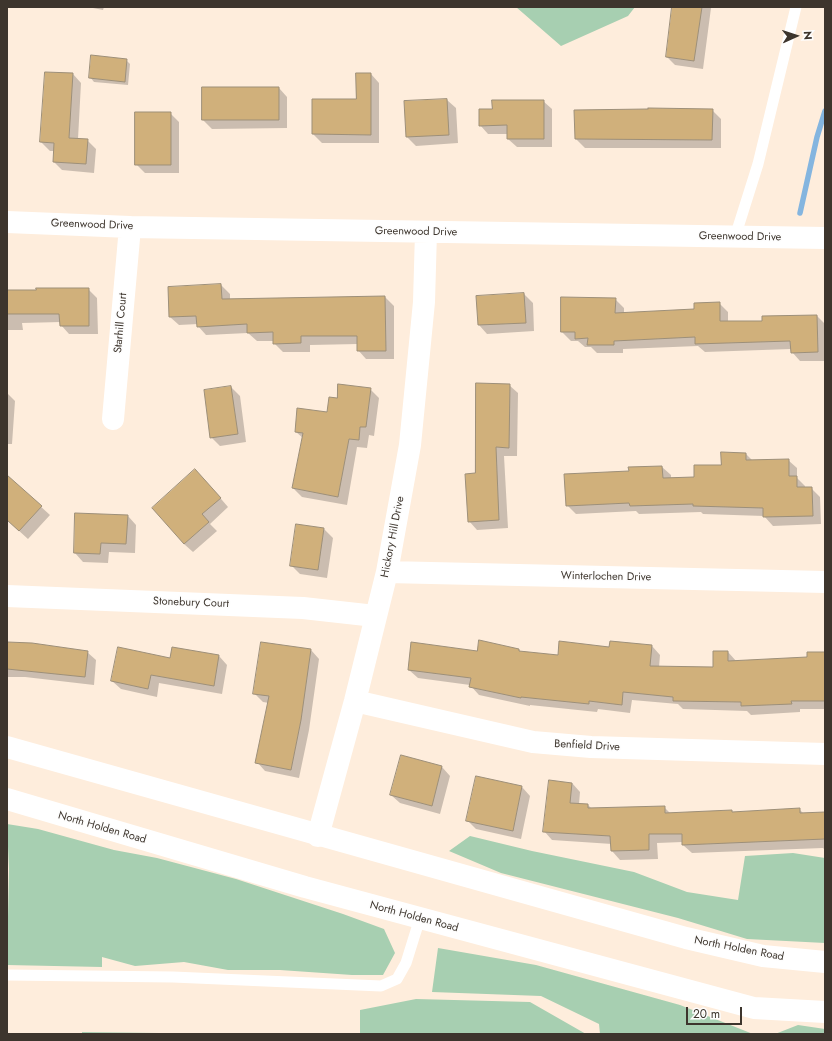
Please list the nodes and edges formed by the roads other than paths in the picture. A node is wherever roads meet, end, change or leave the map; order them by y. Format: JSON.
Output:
{"nodes":[{"id":1,"x":796,"y":7,"type":"edge"},
{"id":2,"x":7,"y":222,"type":"edge"},
{"id":3,"x":130,"y":227,"type":"junction"},
{"id":4,"x":426,"y":232,"type":"junction"},
{"id":5,"x":736,"y":237,"type":"junction"},
{"id":6,"x":825,"y":238,"type":"edge"},
{"id":7,"x":113,"y":419,"type":"dead end"},
{"id":8,"x":387,"y":572,"type":"junction"},
{"id":9,"x":825,"y":582,"type":"edge"},
{"id":10,"x":7,"y":596,"type":"edge"},
{"id":11,"x":375,"y":616,"type":"junction"},
{"id":12,"x":355,"y":701,"type":"junction"},
{"id":13,"x":7,"y":747,"type":"edge"},
{"id":14,"x":825,"y":754,"type":"edge"},
{"id":15,"x":7,"y":800,"type":"edge"},
{"id":16,"x":318,"y":836,"type":"junction"},
{"id":17,"x":420,"y":918,"type":"junction"},
{"id":18,"x":825,"y":962,"type":"edge"},
{"id":19,"x":7,"y":975,"type":"edge"},
{"id":20,"x":825,"y":1012,"type":"edge"}],
"edges":[{"from":1,"to":5,"type":"lane"},
{"from":2,"to":3,"type":"street","name":"Greenwood Drive"},
{"from":3,"to":4,"type":"street","name":"Greenwood Drive"},
{"from":3,"to":7,"type":"street","name":"Starhill Court"},
{"from":4,"to":5,"type":"street","name":"Greenwood Drive"},
{"from":4,"to":8,"type":"street","name":"Hickory Hill Drive"},
{"from":5,"to":6,"type":"street","name":"Greenwood Drive"},
{"from":8,"to":9,"type":"street","name":"Winterlochen Drive"},
{"from":8,"to":11,"type":"street","name":"Hickory Hill Drive"},
{"from":10,"to":11,"type":"street","name":"Stonebury Court"},
{"from":11,"to":12,"type":"street","name":"Hickory Hill Drive"},
{"from":12,"to":14,"type":"street","name":"Benfield Drive"},
{"from":12,"to":16,"type":"street","name":"Hickory Hill Drive"},
{"from":13,"to":16,"type":"street","name":"North Holden Road"},
{"from":15,"to":17,"type":"street","name":"North Holden Road"},
{"from":16,"to":18,"type":"street","name":"North Holden Road"},
{"from":17,"to":19,"type":"lane"},
{"from":17,"to":20,"type":"street","name":"North Holden Road"}]}
